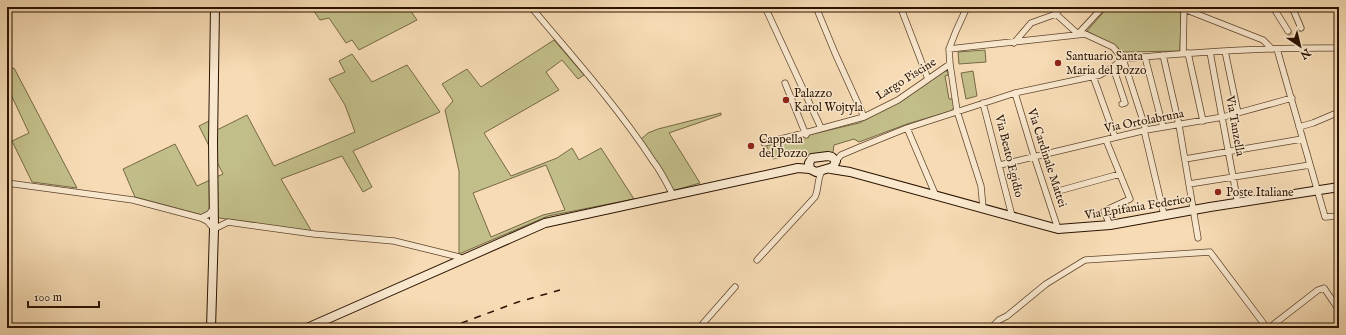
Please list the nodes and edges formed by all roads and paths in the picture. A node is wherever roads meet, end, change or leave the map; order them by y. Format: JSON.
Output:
{"nodes":[{"id":1,"x":215,"y":7,"type":"edge"},
{"id":2,"x":531,"y":7,"type":"edge"},
{"id":3,"x":765,"y":7,"type":"edge"},
{"id":4,"x":816,"y":7,"type":"edge"},
{"id":5,"x":902,"y":7,"type":"edge"},
{"id":6,"x":967,"y":7,"type":"edge"},
{"id":7,"x":1061,"y":7,"type":"edge"},
{"id":8,"x":1103,"y":7,"type":"edge"},
{"id":9,"x":1274,"y":7,"type":"edge"},
{"id":10,"x":1292,"y":7,"type":"edge"},
{"id":11,"x":1186,"y":8,"type":"edge"},
{"id":12,"x":1056,"y":14,"type":"junction"},
{"id":13,"x":1301,"y":28,"type":"dead end"},
{"id":14,"x":1288,"y":31,"type":"tunnel mouth"},
{"id":15,"x":1078,"y":34,"type":"junction"},
{"id":16,"x":1014,"y":43,"type":"junction"},
{"id":17,"x":1339,"y":48,"type":"edge"},
{"id":18,"x":950,"y":49,"type":"junction"},
{"id":19,"x":1274,"y":49,"type":"junction"},
{"id":20,"x":1226,"y":51,"type":"junction"},
{"id":21,"x":1210,"y":52,"type":"junction"},
{"id":22,"x":1186,"y":53,"type":"junction"},
{"id":23,"x":1162,"y":55,"type":"junction"},
{"id":24,"x":1145,"y":57,"type":"junction"},
{"id":25,"x":1123,"y":59,"type":"junction"},
{"id":26,"x":950,"y":64,"type":"junction"},
{"id":27,"x":1113,"y":67,"type":"junction"},
{"id":28,"x":1093,"y":76,"type":"junction"},
{"id":29,"x":928,"y":79,"type":"junction"},
{"id":30,"x":784,"y":83,"type":"dead end"},
{"id":31,"x":1015,"y":93,"type":"junction"},
{"id":32,"x":1292,"y":98,"type":"junction"},
{"id":33,"x":983,"y":103,"type":"junction"},
{"id":34,"x":1122,"y":104,"type":"dead end"},
{"id":35,"x":958,"y":111,"type":"junction"},
{"id":36,"x":1339,"y":112,"type":"edge"},
{"id":37,"x":1238,"y":113,"type":"junction"},
{"id":38,"x":864,"y":116,"type":"junction"},
{"id":39,"x":1223,"y":117,"type":"junction"},
{"id":40,"x":1203,"y":121,"type":"junction"},
{"id":41,"x":1179,"y":125,"type":"junction"},
{"id":42,"x":1163,"y":127,"type":"junction"},
{"id":43,"x":1299,"y":127,"type":"junction"},
{"id":44,"x":821,"y":128,"type":"junction"},
{"id":45,"x":907,"y":128,"type":"junction"},
{"id":46,"x":1145,"y":130,"type":"junction"},
{"id":47,"x":806,"y":134,"type":"junction"},
{"id":48,"x":1115,"y":137,"type":"junction"},
{"id":49,"x":1302,"y":139,"type":"junction"},
{"id":50,"x":1106,"y":140,"type":"junction"},
{"id":51,"x":764,"y":143,"type":"dead end"},
{"id":52,"x":1229,"y":152,"type":"junction"},
{"id":53,"x":1034,"y":156,"type":"junction"},
{"id":54,"x":1185,"y":159,"type":"junction"},
{"id":55,"x":831,"y":164,"type":"junction"},
{"id":56,"x":1000,"y":165,"type":"junction"},
{"id":57,"x":1310,"y":165,"type":"junction"},
{"id":58,"x":811,"y":167,"type":"junction"},
{"id":59,"x":1120,"y":174,"type":"junction"},
{"id":60,"x":1233,"y":177,"type":"junction"},
{"id":61,"x":7,"y":183,"type":"edge"},
{"id":62,"x":1189,"y":184,"type":"junction"},
{"id":63,"x":817,"y":187,"type":"junction"},
{"id":64,"x":1339,"y":187,"type":"edge"},
{"id":65,"x":1062,"y":190,"type":"dead end"},
{"id":66,"x":1318,"y":191,"type":"junction"},
{"id":67,"x":673,"y":195,"type":"junction"},
{"id":68,"x":936,"y":196,"type":"junction"},
{"id":69,"x":1238,"y":204,"type":"junction"},
{"id":70,"x":214,"y":208,"type":"junction"},
{"id":71,"x":982,"y":208,"type":"junction"},
{"id":72,"x":1193,"y":210,"type":"junction"},
{"id":73,"x":1164,"y":215,"type":"junction"},
{"id":74,"x":1012,"y":216,"type":"junction"},
{"id":75,"x":1339,"y":216,"type":"edge"},
{"id":76,"x":201,"y":218,"type":"junction"},
{"id":77,"x":1110,"y":225,"type":"junction"},
{"id":78,"x":214,"y":229,"type":"junction"},
{"id":79,"x":1058,"y":229,"type":"junction"},
{"id":80,"x":1198,"y":238,"type":"dead end"},
{"id":81,"x":462,"y":259,"type":"junction"},
{"id":82,"x":757,"y":260,"type":"dead end"},
{"id":83,"x":735,"y":287,"type":"dead end"},
{"id":84,"x":1339,"y":310,"type":"edge"},
{"id":85,"x":211,"y":328,"type":"edge"},
{"id":86,"x":307,"y":328,"type":"edge"},
{"id":87,"x":700,"y":328,"type":"edge"},
{"id":88,"x":991,"y":328,"type":"edge"},
{"id":89,"x":1268,"y":328,"type":"edge"}],
"edges":[{"from":1,"to":70,"type":"main road"},
{"from":2,"to":67,"type":"street"},
{"from":3,"to":44,"type":"street"},
{"from":4,"to":38,"type":"street"},
{"from":5,"to":29,"type":"street"},
{"from":6,"to":18,"type":"street"},
{"from":7,"to":12,"type":"street"},
{"from":8,"to":15,"type":"street"},
{"from":9,"to":14,"type":"street"},
{"from":10,"to":13,"type":"street"},
{"from":11,"to":19,"type":"street"},
{"from":11,"to":22,"type":"street"},
{"from":12,"to":15,"type":"street"},
{"from":12,"to":16,"type":"street"},
{"from":15,"to":16,"type":"street"},
{"from":15,"to":25,"type":"street"},
{"from":16,"to":18,"type":"street"},
{"from":17,"to":19,"type":"street"},
{"from":18,"to":26,"type":"street"},
{"from":19,"to":20,"type":"street"},
{"from":19,"to":32,"type":"street"},
{"from":20,"to":21,"type":"street"},
{"from":20,"to":37,"type":"street"},
{"from":21,"to":22,"type":"street"},
{"from":21,"to":39,"type":"street","name":"Via Tanzella"},
{"from":22,"to":23,"type":"street"},
{"from":22,"to":40,"type":"street"},
{"from":23,"to":24,"type":"street"},
{"from":23,"to":41,"type":"street"},
{"from":24,"to":25,"type":"street"},
{"from":24,"to":42,"type":"street"},
{"from":25,"to":27,"type":"street"},
{"from":25,"to":46,"type":"street"},
{"from":26,"to":29,"type":"street","name":"Largo Piscine"},
{"from":26,"to":35,"type":"street"},
{"from":27,"to":28,"type":"street"},
{"from":27,"to":34,"type":"street"},
{"from":28,"to":31,"type":"street"},
{"from":28,"to":48,"type":"street"},
{"from":29,"to":38,"type":"street","name":"Largo Piscine"},
{"from":30,"to":47,"type":"street"},
{"from":31,"to":33,"type":"street"},
{"from":31,"to":53,"type":"street","name":"Via Cardinale Mattei"},
{"from":32,"to":37,"type":"street","name":"Via Ortolabruna"},
{"from":32,"to":43,"type":"street"},
{"from":33,"to":35,"type":"street"},
{"from":33,"to":56,"type":"street","name":"Via Beato Egidio"},
{"from":35,"to":45,"type":"street"},
{"from":35,"to":71,"type":"street"},
{"from":36,"to":43,"type":"street"},
{"from":37,"to":39,"type":"street","name":"Via Ortolabruna"},
{"from":38,"to":44,"type":"street","name":"Largo Piscine"},
{"from":39,"to":40,"type":"street","name":"Via Ortolabruna"},
{"from":39,"to":52,"type":"street","name":"Via Tanzella"},
{"from":40,"to":41,"type":"street","name":"Via Ortolabruna"},
{"from":41,"to":42,"type":"street","name":"Via Ortolabruna"},
{"from":41,"to":54,"type":"street"},
{"from":42,"to":46,"type":"street","name":"Via Ortolabruna"},
{"from":43,"to":49,"type":"street"},
{"from":44,"to":47,"type":"street","name":"Largo Piscine"},
{"from":45,"to":55,"type":"street"},
{"from":45,"to":68,"type":"street"},
{"from":46,"to":48,"type":"street","name":"Via Ortolabruna"},
{"from":46,"to":73,"type":"street"},
{"from":47,"to":51,"type":"street","name":"Largo Piscine"},
{"from":48,"to":50,"type":"street","name":"Via Ortolabruna"},
{"from":49,"to":52,"type":"street"},
{"from":49,"to":57,"type":"street"},
{"from":50,"to":53,"type":"street","name":"Via Ortolabruna"},
{"from":50,"to":59,"type":"street"},
{"from":52,"to":54,"type":"street"},
{"from":52,"to":60,"type":"street","name":"Via Tanzella"},
{"from":53,"to":56,"type":"street","name":"Via Ortolabruna"},
{"from":53,"to":79,"type":"street","name":"Via Cardinale Mattei"},
{"from":54,"to":62,"type":"street"},
{"from":55,"to":58,"type":"main road"},
{"from":55,"to":58,"type":"main road"},
{"from":55,"to":63,"type":"street"},
{"from":55,"to":68,"type":"main road","name":"Via Epifania Federico"},
{"from":56,"to":74,"type":"street","name":"Via Beato Egidio"},
{"from":57,"to":60,"type":"street"},
{"from":57,"to":66,"type":"street"},
{"from":58,"to":63,"type":"street"},
{"from":58,"to":67,"type":"main road"},
{"from":59,"to":65,"type":"street"},
{"from":59,"to":77,"type":"street"},
{"from":60,"to":62,"type":"street"},
{"from":60,"to":69,"type":"street","name":"Via Tanzella"},
{"from":61,"to":76,"type":"street"},
{"from":62,"to":72,"type":"street"},
{"from":63,"to":82,"type":"street"},
{"from":64,"to":66,"type":"main road","name":"Via Epifania Federico"},
{"from":66,"to":69,"type":"main road","name":"Via Epifania Federico"},
{"from":66,"to":75,"type":"street"},
{"from":67,"to":81,"type":"main road"},
{"from":68,"to":71,"type":"main road","name":"Via Epifania Federico"},
{"from":69,"to":72,"type":"main road","name":"Via Epifania Federico"},
{"from":70,"to":76,"type":"street"},
{"from":70,"to":78,"type":"main road"},
{"from":71,"to":74,"type":"main road","name":"Via Epifania Federico"},
{"from":72,"to":73,"type":"main road","name":"Via Epifania Federico"},
{"from":72,"to":80,"type":"street"},
{"from":73,"to":77,"type":"main road","name":"Via Epifania Federico"},
{"from":74,"to":79,"type":"main road","name":"Via Epifania Federico"},
{"from":76,"to":78,"type":"street"},
{"from":77,"to":79,"type":"main road","name":"Via Epifania Federico"},
{"from":78,"to":81,"type":"street"},
{"from":78,"to":85,"type":"main road"},
{"from":81,"to":86,"type":"main road"},
{"from":83,"to":87,"type":"street"},
{"from":84,"to":89,"type":"street"},
{"from":88,"to":89,"type":"street"}]}
